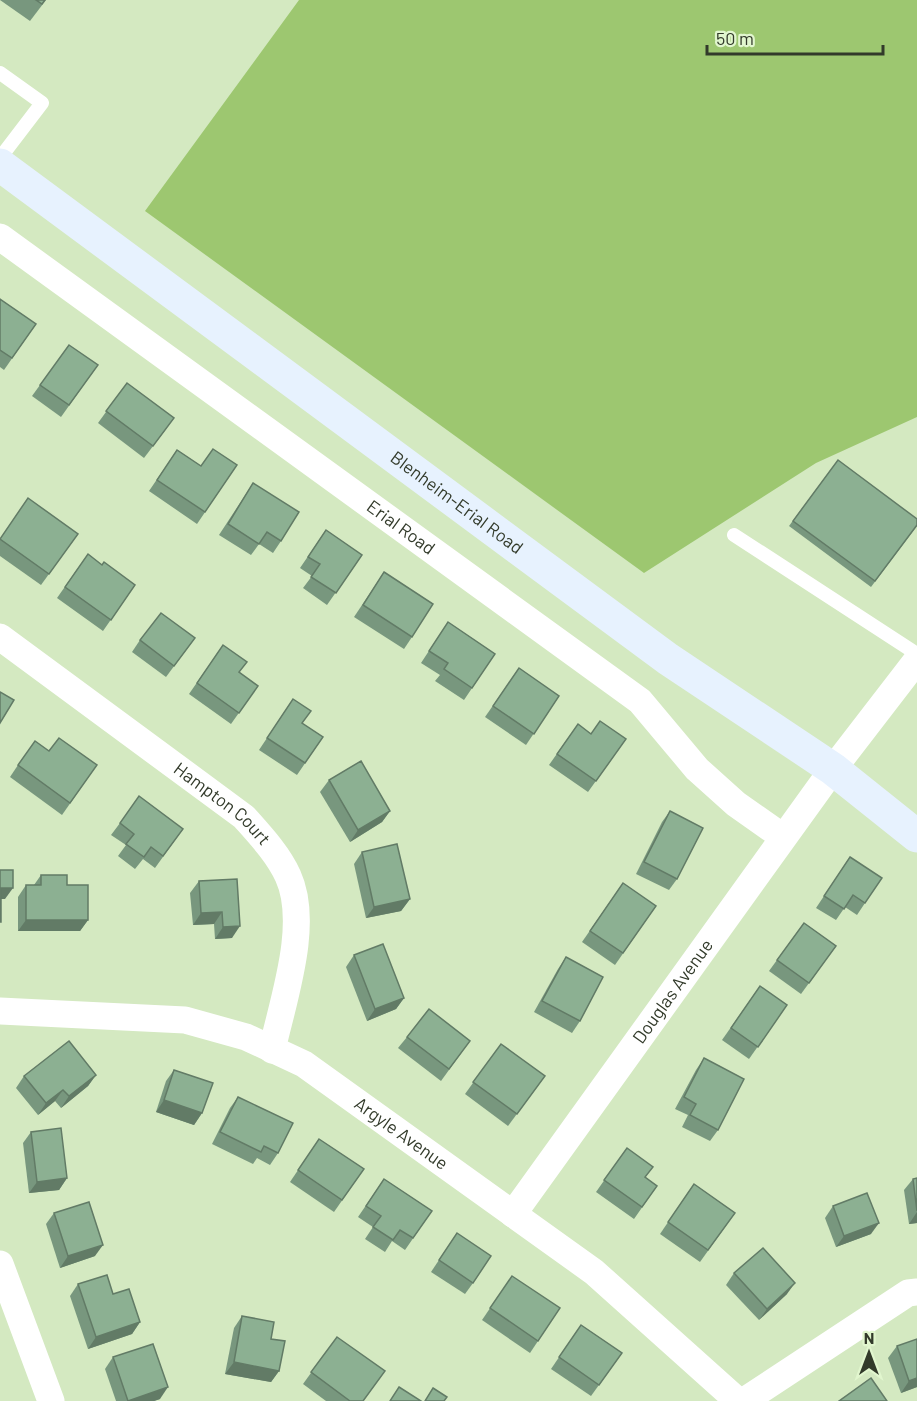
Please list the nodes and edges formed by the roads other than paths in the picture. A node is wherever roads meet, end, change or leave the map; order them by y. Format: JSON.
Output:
{"nodes":[{"id":1,"x":0,"y":73,"type":"edge"},
{"id":2,"x":0,"y":158,"type":"edge"},
{"id":3,"x":0,"y":165,"type":"edge"},
{"id":4,"x":0,"y":237,"type":"edge"},
{"id":5,"x":734,"y":535,"type":"dead end"},
{"id":6,"x":0,"y":637,"type":"edge"},
{"id":7,"x":917,"y":654,"type":"edge"},
{"id":8,"x":917,"y":660,"type":"edge"},
{"id":9,"x":832,"y":769,"type":"junction"},
{"id":10,"x":917,"y":836,"type":"edge"},
{"id":11,"x":783,"y":837,"type":"junction"},
{"id":12,"x":0,"y":1011,"type":"edge"},
{"id":13,"x":272,"y":1050,"type":"junction"},
{"id":14,"x":513,"y":1214,"type":"junction"},
{"id":15,"x":0,"y":1264,"type":"edge"},
{"id":16,"x":917,"y":1292,"type":"edge"},
{"id":17,"x":51,"y":1401,"type":"edge"},
{"id":18,"x":738,"y":1401,"type":"edge"},
{"id":19,"x":744,"y":1401,"type":"edge"}],
"edges":[{"from":1,"to":2,"type":"lane"},
{"from":3,"to":9,"type":"main road","name":"Blenheim-Erial Road"},
{"from":4,"to":11,"type":"street","name":"Erial Road"},
{"from":5,"to":7,"type":"lane"},
{"from":6,"to":13,"type":"street","name":"Hampton Court"},
{"from":8,"to":9,"type":"street","name":"Douglas Avenue"},
{"from":9,"to":10,"type":"main road","name":"Blenheim-Erial Road"},
{"from":9,"to":11,"type":"street","name":"Douglas Avenue"},
{"from":11,"to":14,"type":"street","name":"Douglas Avenue"},
{"from":12,"to":13,"type":"street","name":"Argyle Avenue"},
{"from":13,"to":14,"type":"street","name":"Argyle Avenue"},
{"from":14,"to":18,"type":"street","name":"Argyle Avenue"},
{"from":15,"to":17,"type":"street"},
{"from":16,"to":19,"type":"street"}]}
